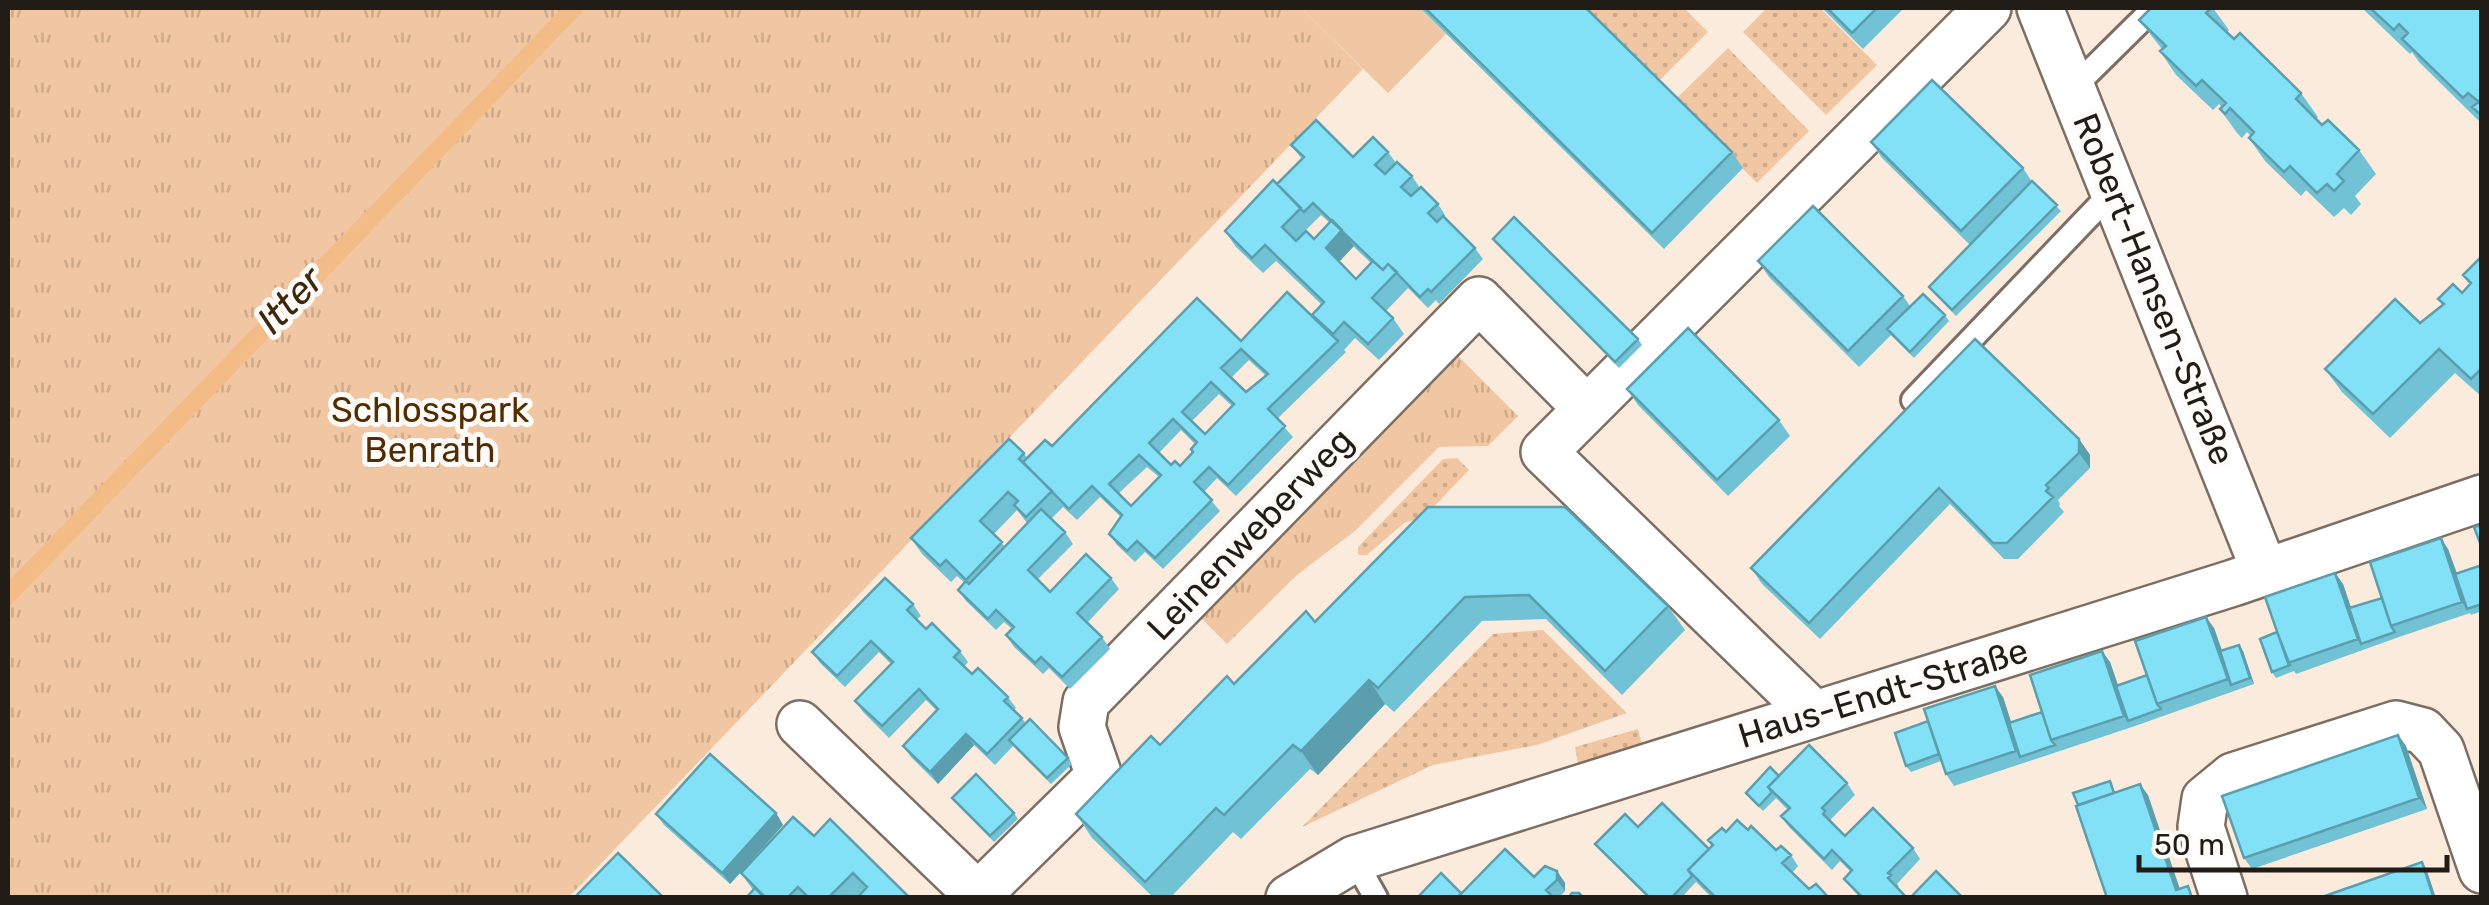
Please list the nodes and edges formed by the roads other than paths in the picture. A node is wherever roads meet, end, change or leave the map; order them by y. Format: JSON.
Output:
{"nodes":[{"id":1,"x":1988,"y":8,"type":"edge"},
{"id":2,"x":2040,"y":8,"type":"edge"},
{"id":3,"x":2154,"y":8,"type":"edge"},
{"id":4,"x":2074,"y":87,"type":"junction"},
{"id":5,"x":2115,"y":189,"type":"junction"},
{"id":6,"x":1913,"y":400,"type":"edge"},
{"id":7,"x":1588,"y":408,"type":"junction"},
{"id":8,"x":2482,"y":498,"type":"edge"},
{"id":9,"x":2264,"y":572,"type":"junction"},
{"id":10,"x":1814,"y":714,"type":"junction"},
{"id":11,"x":800,"y":724,"type":"dead end"},
{"id":12,"x":2482,"y":870,"type":"edge"},
{"id":13,"x":1365,"y":878,"type":"edge"},
{"id":14,"x":979,"y":896,"type":"edge"},
{"id":15,"x":1288,"y":898,"type":"edge"},
{"id":16,"x":2224,"y":898,"type":"edge"}],
"edges":[{"from":1,"to":7,"type":"street"},
{"from":2,"to":4,"type":"street","name":"Robert-Hansen-Straße"},
{"from":3,"to":4,"type":"lane"},
{"from":4,"to":5,"type":"street","name":"Robert-Hansen-Straße"},
{"from":5,"to":6,"type":"lane"},
{"from":5,"to":9,"type":"street","name":"Robert-Hansen-Straße"},
{"from":7,"to":10,"type":"street"},
{"from":7,"to":14,"type":"street","name":"Leinenweberweg"},
{"from":8,"to":9,"type":"street","name":"Haus-Endt-Straße"},
{"from":9,"to":10,"type":"street","name":"Haus-Endt-Straße"},
{"from":10,"to":13,"type":"street","name":"Haus-Endt-Straße"},
{"from":11,"to":14,"type":"street"},
{"from":12,"to":16,"type":"street"},
{"from":13,"to":15,"type":"street","name":"Haus-Endt-Straße"}]}
